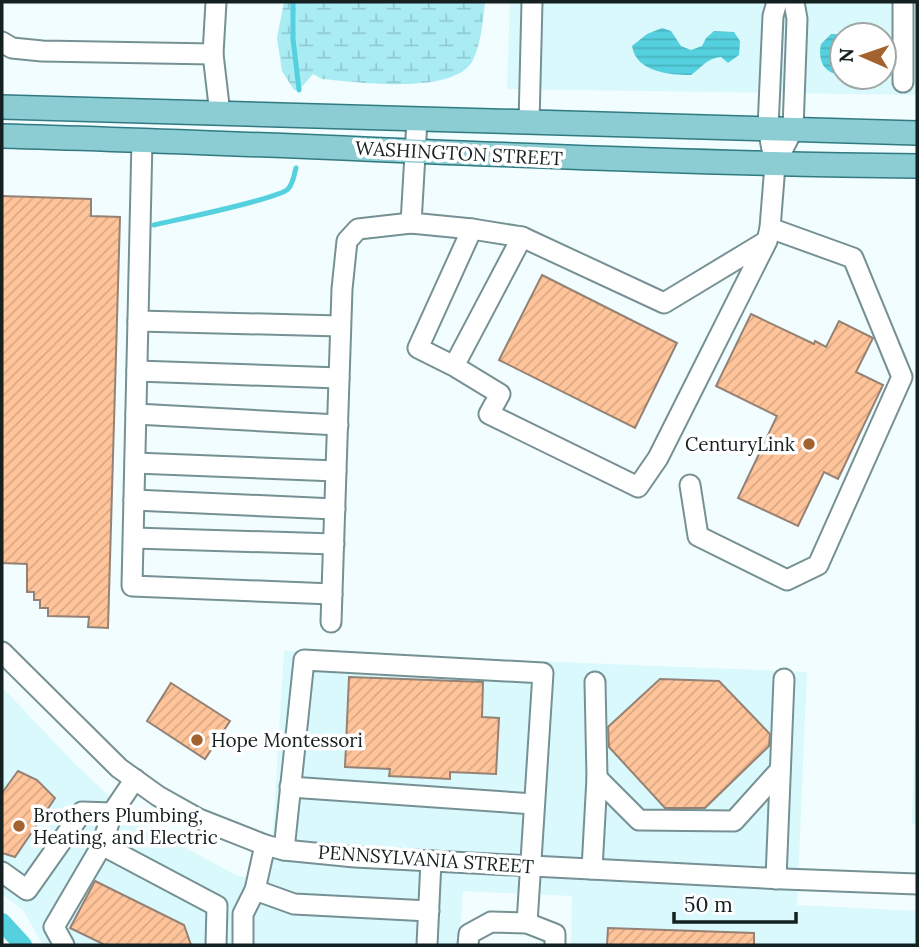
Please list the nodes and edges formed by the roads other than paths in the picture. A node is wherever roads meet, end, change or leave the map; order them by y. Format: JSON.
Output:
{"nodes":[{"id":1,"x":216,"y":2,"type":"edge"},
{"id":2,"x":533,"y":2,"type":"edge"},
{"id":3,"x":777,"y":2,"type":"edge"},
{"id":4,"x":794,"y":2,"type":"edge"},
{"id":5,"x":903,"y":2,"type":"edge"},
{"id":6,"x":2,"y":42,"type":"edge"},
{"id":7,"x":213,"y":54,"type":"junction"},
{"id":8,"x":903,"y":82,"type":"dead end"},
{"id":9,"x":2,"y":107,"type":"edge"},
{"id":10,"x":220,"y":114,"type":"junction"},
{"id":11,"x":417,"y":120,"type":"junction"},
{"id":12,"x":529,"y":123,"type":"junction"},
{"id":13,"x":768,"y":128,"type":"junction"},
{"id":14,"x":793,"y":129,"type":"junction"},
{"id":15,"x":917,"y":133,"type":"edge"},
{"id":16,"x":2,"y":136,"type":"edge"},
{"id":17,"x":142,"y":140,"type":"junction"},
{"id":18,"x":416,"y":152,"type":"junction"},
{"id":19,"x":917,"y":164,"type":"edge"},
{"id":20,"x":775,"y":165,"type":"junction"},
{"id":21,"x":411,"y":223,"type":"junction"},
{"id":22,"x":472,"y":229,"type":"junction"},
{"id":23,"x":768,"y":234,"type":"junction"},
{"id":24,"x":522,"y":237,"type":"junction"},
{"id":25,"x":138,"y":321,"type":"junction"},
{"id":26,"x":341,"y":326,"type":"junction"},
{"id":27,"x":454,"y":366,"type":"junction"},
{"id":28,"x":137,"y":371,"type":"junction"},
{"id":29,"x":339,"y":378,"type":"junction"},
{"id":30,"x":136,"y":414,"type":"junction"},
{"id":31,"x":338,"y":425,"type":"junction"},
{"id":32,"x":135,"y":463,"type":"junction"},
{"id":33,"x":336,"y":471,"type":"junction"},
{"id":34,"x":690,"y":485,"type":"dead end"},
{"id":35,"x":134,"y":500,"type":"junction"},
{"id":36,"x":335,"y":509,"type":"junction"},
{"id":37,"x":134,"y":538,"type":"junction"},
{"id":38,"x":334,"y":544,"type":"junction"},
{"id":39,"x":332,"y":594,"type":"junction"},
{"id":40,"x":331,"y":622,"type":"dead end"},
{"id":41,"x":2,"y":652,"type":"edge"},
{"id":42,"x":784,"y":678,"type":"dead end"},
{"id":43,"x":595,"y":682,"type":"dead end"},
{"id":44,"x":780,"y":769,"type":"junction"},
{"id":45,"x":597,"y":778,"type":"junction"},
{"id":46,"x":135,"y":779,"type":"junction"},
{"id":47,"x":290,"y":787,"type":"junction"},
{"id":48,"x":534,"y":804,"type":"junction"},
{"id":49,"x":112,"y":813,"type":"junction"},
{"id":50,"x":102,"y":845,"type":"junction"},
{"id":51,"x":274,"y":848,"type":"junction"},
{"id":52,"x":431,"y":861,"type":"junction"},
{"id":53,"x":530,"y":866,"type":"junction"},
{"id":54,"x":592,"y":869,"type":"junction"},
{"id":55,"x":2,"y":872,"type":"edge"},
{"id":56,"x":776,"y":879,"type":"junction"},
{"id":57,"x":917,"y":884,"type":"edge"},
{"id":58,"x":255,"y":890,"type":"junction"},
{"id":59,"x":429,"y":911,"type":"junction"},
{"id":60,"x":527,"y":923,"type":"junction"},
{"id":61,"x":64,"y":945,"type":"edge"},
{"id":62,"x":216,"y":945,"type":"edge"},
{"id":63,"x":243,"y":945,"type":"edge"},
{"id":64,"x":427,"y":945,"type":"edge"},
{"id":65,"x":468,"y":945,"type":"edge"},
{"id":66,"x":555,"y":945,"type":"edge"}],
"edges":[{"from":1,"to":7,"type":"street"},
{"from":2,"to":12,"type":"street"},
{"from":3,"to":13,"type":"street"},
{"from":4,"to":14,"type":"street"},
{"from":5,"to":8,"type":"street"},
{"from":6,"to":7,"type":"street"},
{"from":7,"to":10,"type":"street"},
{"from":9,"to":10,"type":"main road","name":"WASHINGTON STREET"},
{"from":10,"to":11,"type":"main road","name":"WASHINGTON STREET"},
{"from":11,"to":12,"type":"main road","name":"WASHINGTON STREET"},
{"from":11,"to":18,"type":"street"},
{"from":12,"to":13,"type":"main road","name":"WASHINGTON STREET"},
{"from":13,"to":14,"type":"main road","name":"WASHINGTON STREET"},
{"from":13,"to":20,"type":"street"},
{"from":14,"to":15,"type":"main road","name":"WASHINGTON STREET"},
{"from":14,"to":20,"type":"street"},
{"from":16,"to":17,"type":"main road","name":"WASHINGTON STREET"},
{"from":17,"to":18,"type":"main road","name":"WASHINGTON STREET"},
{"from":17,"to":25,"type":"street"},
{"from":18,"to":20,"type":"main road","name":"WASHINGTON STREET"},
{"from":18,"to":21,"type":"street"},
{"from":19,"to":20,"type":"main road","name":"WASHINGTON STREET"},
{"from":20,"to":23,"type":"street"},
{"from":21,"to":22,"type":"street"},
{"from":21,"to":26,"type":"street"},
{"from":22,"to":24,"type":"street"},
{"from":22,"to":27,"type":"street"},
{"from":23,"to":24,"type":"street"},
{"from":23,"to":27,"type":"street"},
{"from":23,"to":34,"type":"street"},
{"from":24,"to":27,"type":"street"},
{"from":25,"to":26,"type":"street"},
{"from":25,"to":28,"type":"street"},
{"from":26,"to":29,"type":"street"},
{"from":28,"to":29,"type":"street"},
{"from":28,"to":30,"type":"street"},
{"from":29,"to":31,"type":"street"},
{"from":30,"to":31,"type":"street"},
{"from":30,"to":32,"type":"street"},
{"from":31,"to":33,"type":"street"},
{"from":32,"to":33,"type":"street"},
{"from":32,"to":35,"type":"street"},
{"from":33,"to":36,"type":"street"},
{"from":35,"to":36,"type":"street"},
{"from":35,"to":37,"type":"street"},
{"from":36,"to":38,"type":"street"},
{"from":37,"to":38,"type":"street"},
{"from":37,"to":39,"type":"street"},
{"from":38,"to":39,"type":"street"},
{"from":39,"to":40,"type":"street"},
{"from":41,"to":46,"type":"street","name":"PENNSYLVANIA STREET"},
{"from":42,"to":44,"type":"street"},
{"from":43,"to":45,"type":"street"},
{"from":44,"to":45,"type":"street"},
{"from":44,"to":56,"type":"street"},
{"from":45,"to":54,"type":"street"},
{"from":46,"to":49,"type":"street"},
{"from":46,"to":51,"type":"street","name":"PENNSYLVANIA STREET"},
{"from":47,"to":48,"type":"street"},
{"from":47,"to":48,"type":"street"},
{"from":47,"to":51,"type":"street"},
{"from":48,"to":53,"type":"street"},
{"from":49,"to":50,"type":"street"},
{"from":49,"to":55,"type":"street"},
{"from":50,"to":61,"type":"street"},
{"from":50,"to":62,"type":"street"},
{"from":51,"to":52,"type":"street","name":"PENNSYLVANIA STREET"},
{"from":51,"to":58,"type":"street"},
{"from":52,"to":53,"type":"street","name":"PENNSYLVANIA STREET"},
{"from":52,"to":59,"type":"street"},
{"from":53,"to":54,"type":"street","name":"PENNSYLVANIA STREET"},
{"from":53,"to":60,"type":"street"},
{"from":54,"to":56,"type":"street","name":"PENNSYLVANIA STREET"},
{"from":56,"to":57,"type":"street","name":"PENNSYLVANIA STREET"},
{"from":58,"to":59,"type":"street"},
{"from":58,"to":63,"type":"street"},
{"from":59,"to":64,"type":"street"},
{"from":60,"to":65,"type":"street"},
{"from":60,"to":66,"type":"street"}]}
